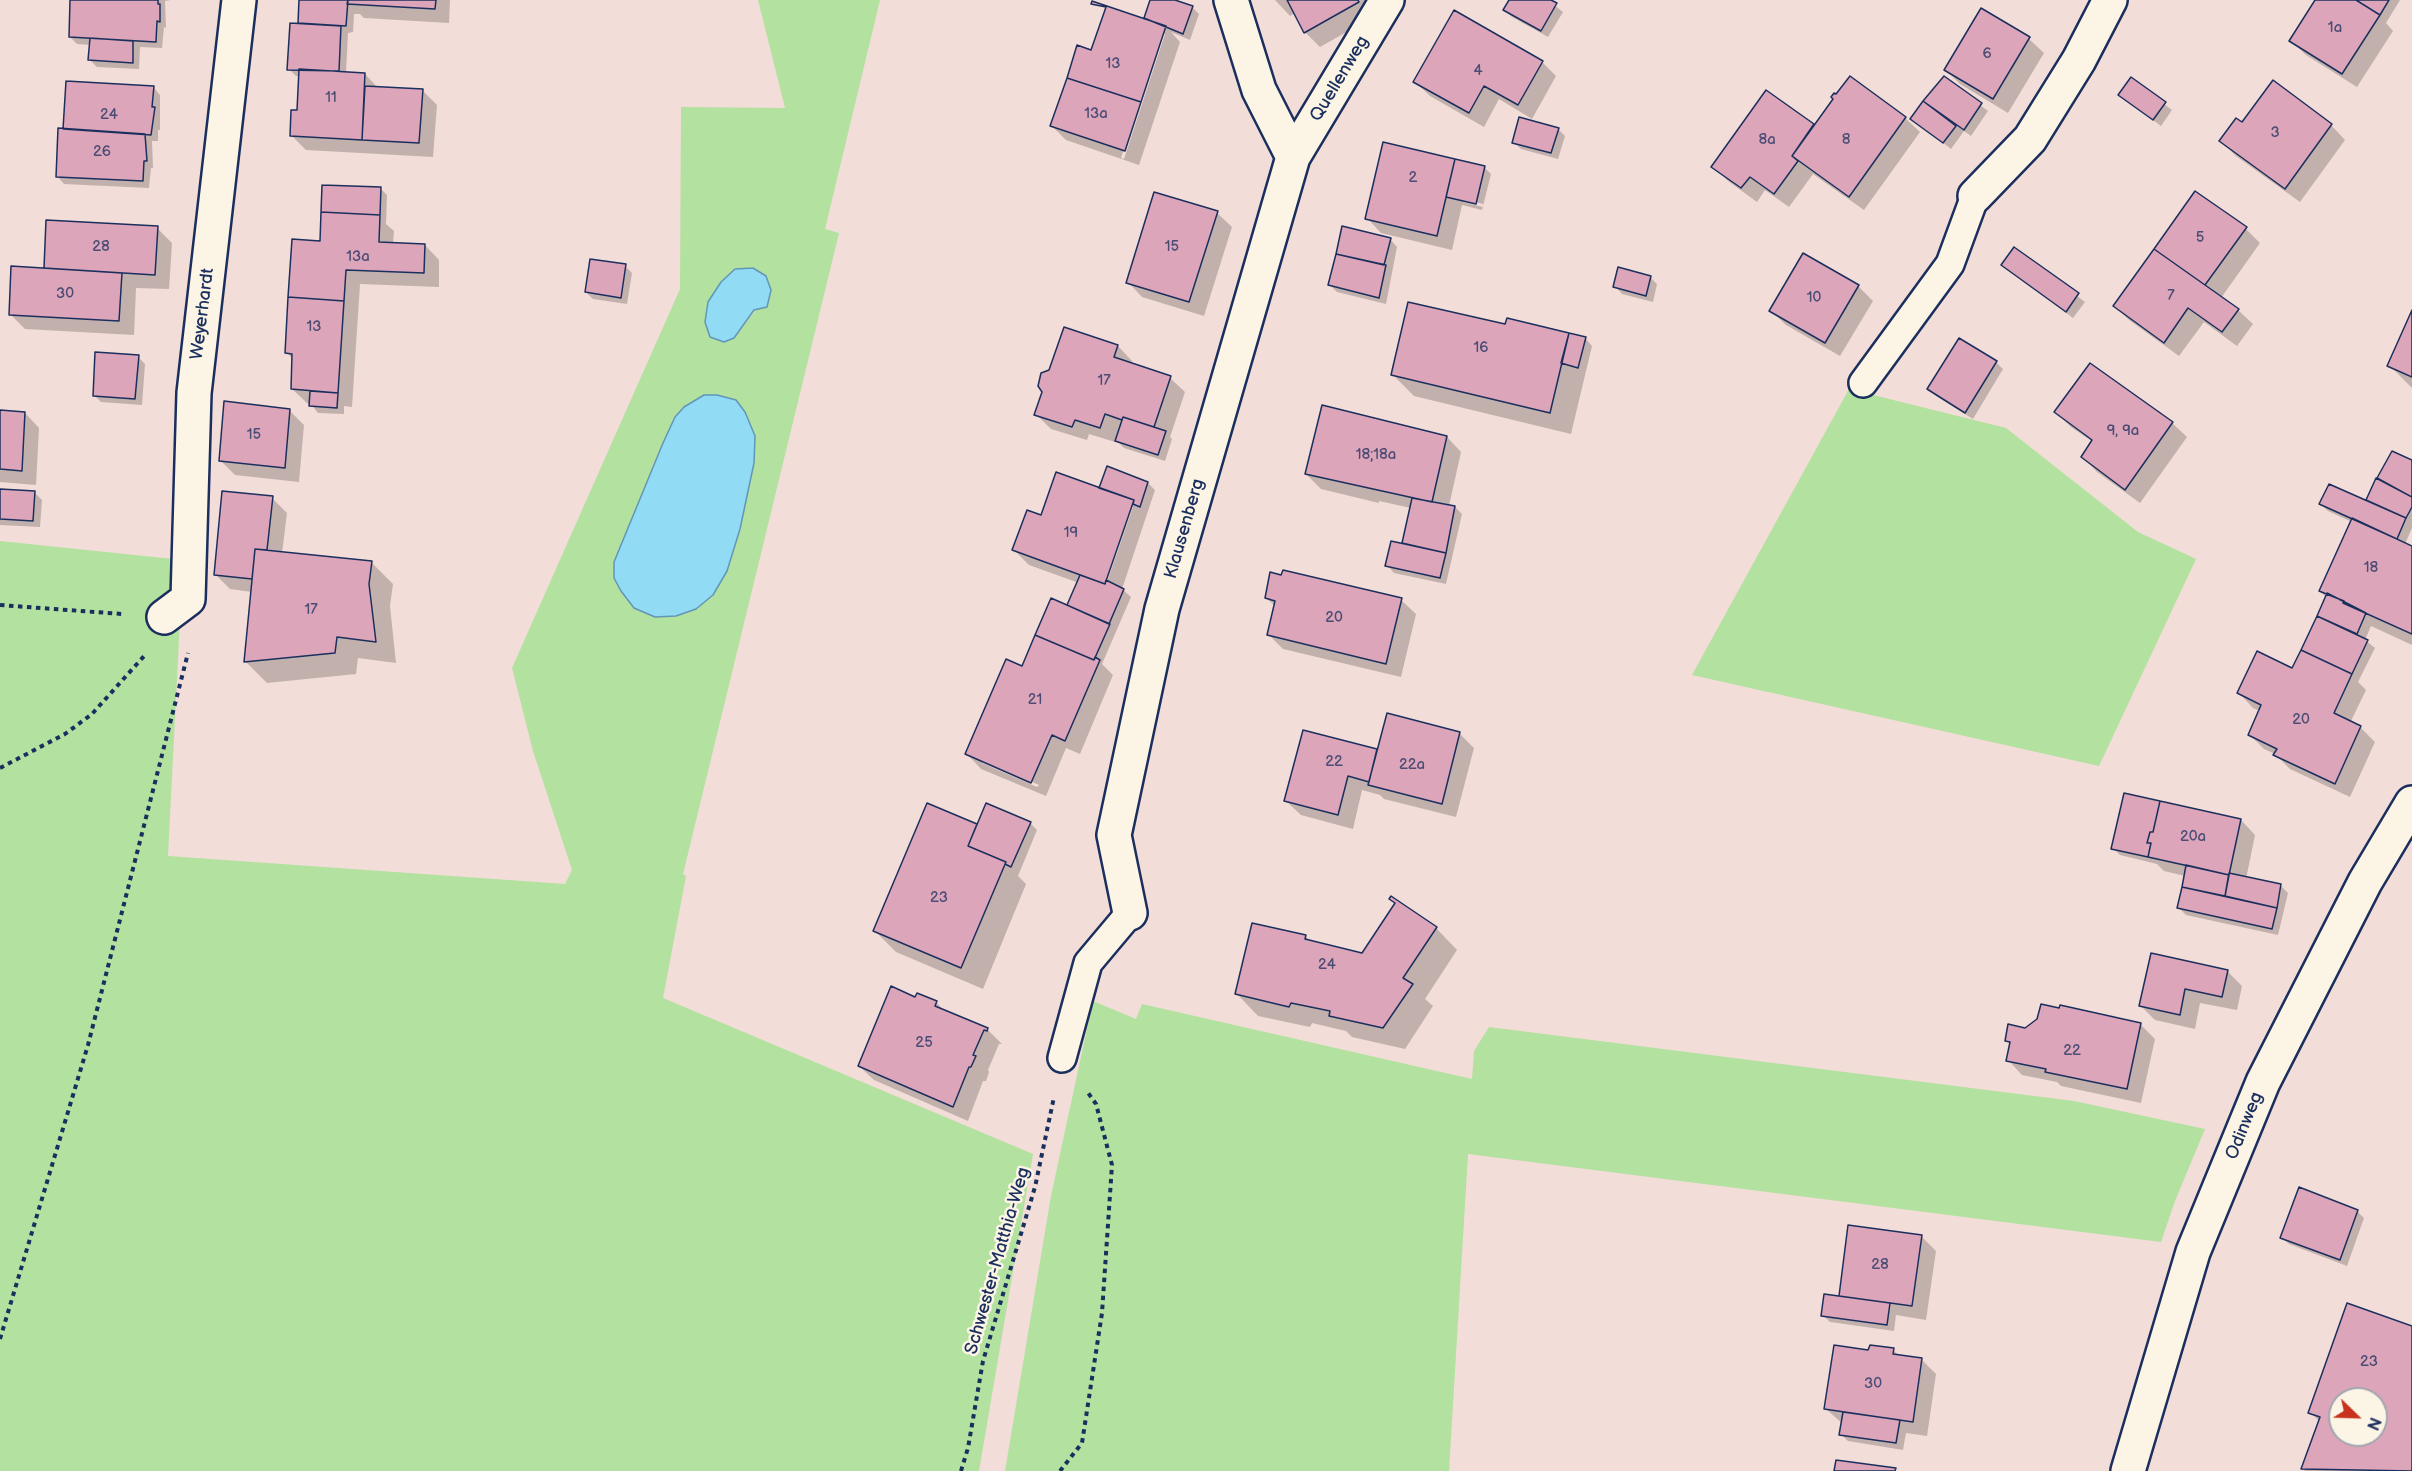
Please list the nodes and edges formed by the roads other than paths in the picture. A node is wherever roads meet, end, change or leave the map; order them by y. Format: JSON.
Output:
{"nodes":[{"id":1,"x":239,"y":0,"type":"edge"},
{"id":2,"x":1231,"y":0,"type":"edge"},
{"id":3,"x":1387,"y":0,"type":"edge"},
{"id":4,"x":2110,"y":0,"type":"edge"},
{"id":5,"x":1293,"y":157,"type":"junction"},
{"id":6,"x":1975,"y":196,"type":"joint"},
{"id":7,"x":1863,"y":383,"type":"dead end"},
{"id":8,"x":164,"y":617,"type":"road end"},
{"id":9,"x":2412,"y":803,"type":"edge"},
{"id":10,"x":1130,"y":913,"type":"joint"},
{"id":11,"x":1062,"y":1058,"type":"road end"},
{"id":12,"x":2128,"y":1471,"type":"edge"}],
"edges":[{"from":1,"to":8,"type":"street","name":"Weyerhardt"},
{"from":2,"to":5,"type":"street"},
{"from":3,"to":5,"type":"street","name":"Quellenweg"},
{"from":4,"to":6,"type":"street"},
{"from":5,"to":10,"type":"street","name":"Klausenberg"},
{"from":6,"to":7,"type":"lane"},
{"from":9,"to":12,"type":"street","name":"Odinweg"},
{"from":10,"to":11,"type":"lane","name":"Klausenberg"}]}
